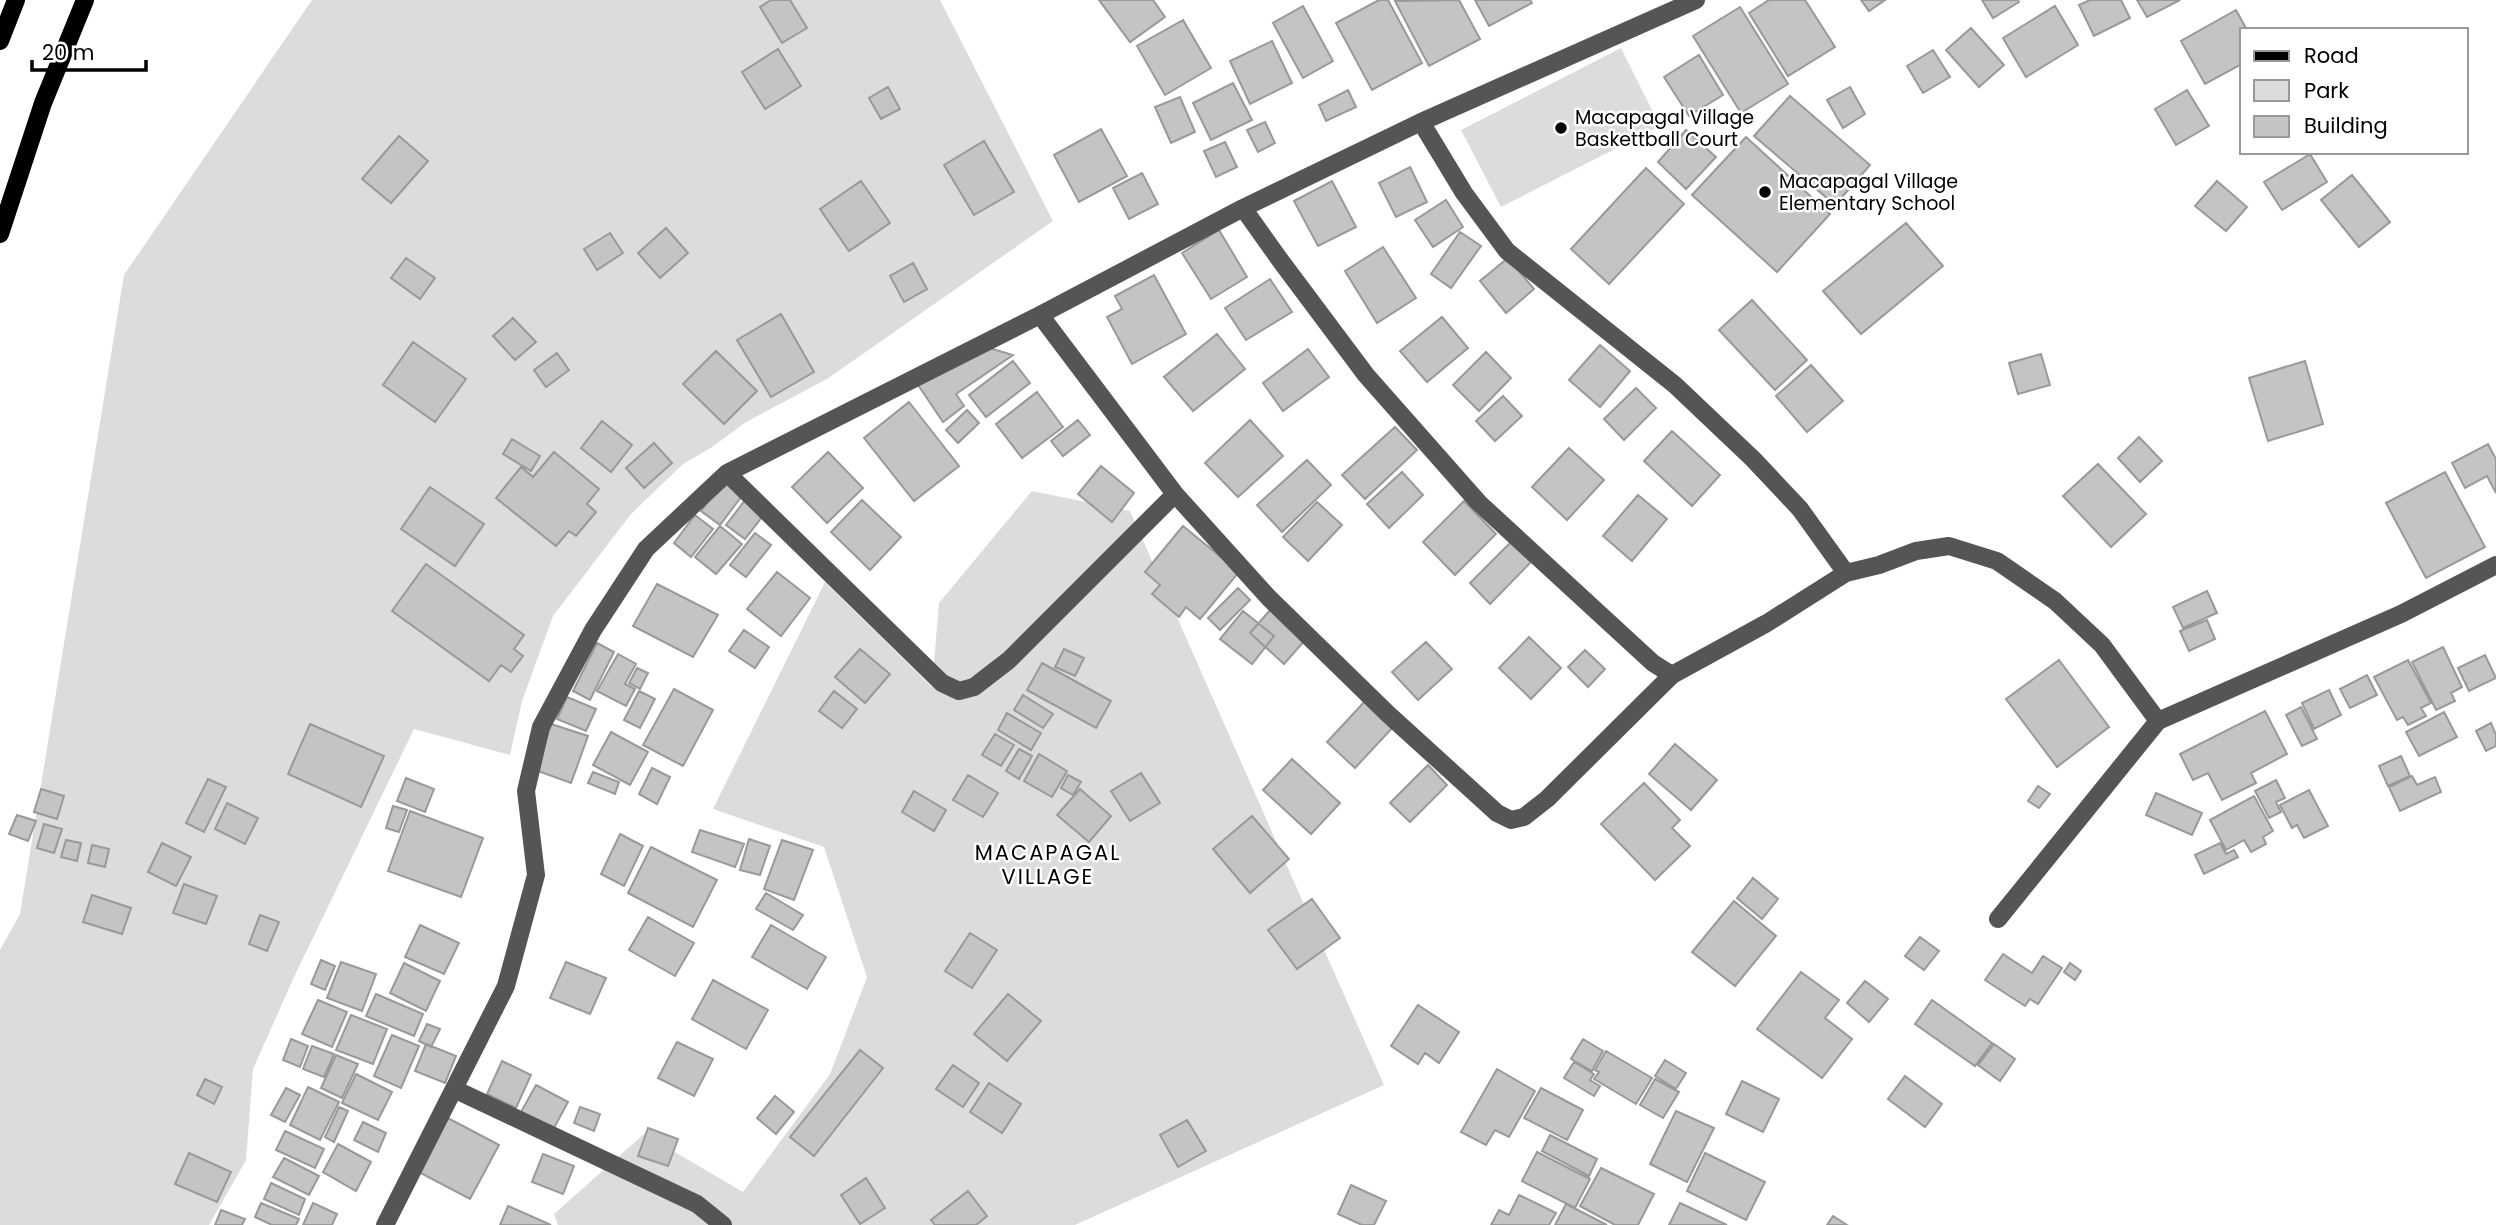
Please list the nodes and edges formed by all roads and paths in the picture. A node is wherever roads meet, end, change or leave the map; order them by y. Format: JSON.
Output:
{"nodes":[{"id":1,"x":16,"y":0,"type":"edge"},
{"id":2,"x":85,"y":0,"type":"edge"},
{"id":3,"x":1696,"y":0,"type":"edge"},
{"id":4,"x":0,"y":41,"type":"edge"},
{"id":5,"x":1421,"y":122,"type":"junction"},
{"id":6,"x":1243,"y":208,"type":"junction"},
{"id":7,"x":0,"y":234,"type":"edge"},
{"id":8,"x":1040,"y":315,"type":"junction"},
{"id":9,"x":727,"y":472,"type":"junction"},
{"id":10,"x":1175,"y":494,"type":"junction"},
{"id":11,"x":2496,"y":565,"type":"edge"},
{"id":12,"x":1846,"y":573,"type":"junction"},
{"id":13,"x":1672,"y":675,"type":"junction"},
{"id":14,"x":2158,"y":721,"type":"junction"},
{"id":15,"x":1997,"y":919,"type":"dead end"},
{"id":16,"x":454,"y":1090,"type":"junction"},
{"id":17,"x":385,"y":1225,"type":"edge"},
{"id":18,"x":723,"y":1225,"type":"edge"}],
"edges":[{"from":1,"to":4,"type":"main road"},
{"from":2,"to":7,"type":"main road"},
{"from":3,"to":5,"type":"street"},
{"from":5,"to":6,"type":"street"},
{"from":5,"to":12,"type":"street"},
{"from":6,"to":8,"type":"street"},
{"from":6,"to":13,"type":"street"},
{"from":8,"to":9,"type":"street"},
{"from":8,"to":10,"type":"street"},
{"from":9,"to":10,"type":"street"},
{"from":9,"to":16,"type":"street"},
{"from":10,"to":13,"type":"street"},
{"from":11,"to":14,"type":"street"},
{"from":12,"to":13,"type":"street"},
{"from":12,"to":14,"type":"street"},
{"from":14,"to":15,"type":"street"},
{"from":16,"to":17,"type":"street"},
{"from":16,"to":18,"type":"street"}]}
